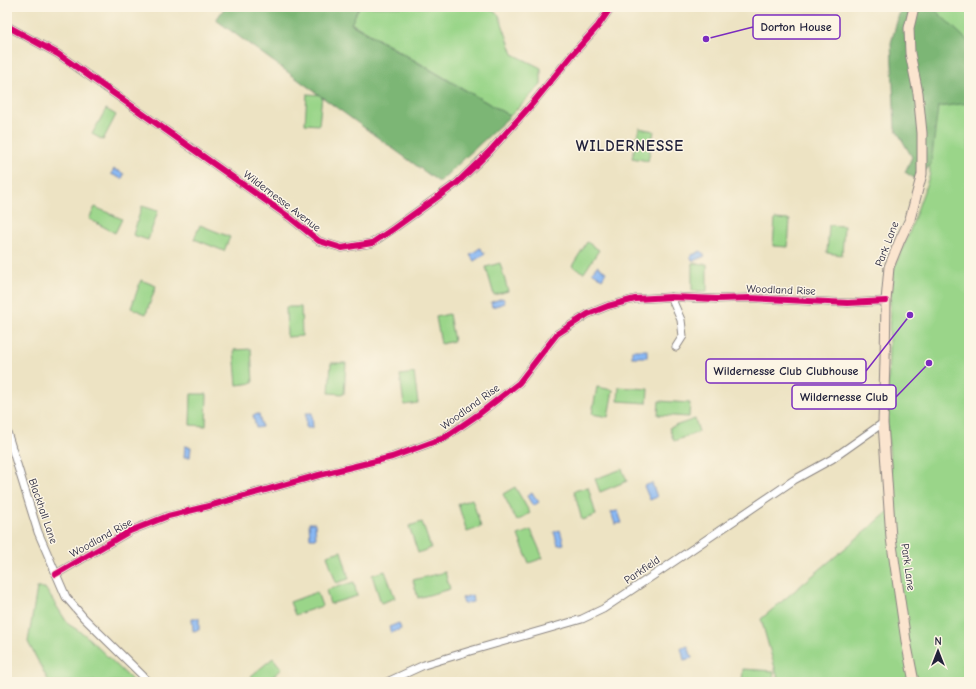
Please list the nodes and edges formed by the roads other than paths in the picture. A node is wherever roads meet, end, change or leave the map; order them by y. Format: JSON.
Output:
{"nodes":[{"id":1,"x":611,"y":7,"type":"edge"},
{"id":2,"x":914,"y":7,"type":"edge"},
{"id":3,"x":7,"y":26,"type":"edge"},
{"id":4,"x":671,"y":297,"type":"junction"},
{"id":5,"x":886,"y":301,"type":"junction"},
{"id":6,"x":676,"y":347,"type":"dead end"},
{"id":7,"x":883,"y":423,"type":"junction"},
{"id":8,"x":7,"y":432,"type":"edge"},
{"id":9,"x":56,"y":574,"type":"junction"},
{"id":10,"x":148,"y":682,"type":"edge"},
{"id":11,"x":387,"y":682,"type":"edge"},
{"id":12,"x":914,"y":682,"type":"edge"}],
"edges":[{"from":1,"to":3,"type":"street","name":"Wildernesse Avenue"},
{"from":2,"to":5,"type":"street","name":"Park Lane"},
{"from":4,"to":5,"type":"street","name":"Woodland Rise"},
{"from":4,"to":6,"type":"street"},
{"from":4,"to":9,"type":"street","name":"Woodland Rise"},
{"from":5,"to":7,"type":"street","name":"Park Lane"},
{"from":7,"to":11,"type":"street","name":"Parkfield"},
{"from":7,"to":12,"type":"street","name":"Park Lane"},
{"from":8,"to":9,"type":"street","name":"Blackhall Lane"},
{"from":9,"to":10,"type":"street","name":"Blackhall Lane"}]}
